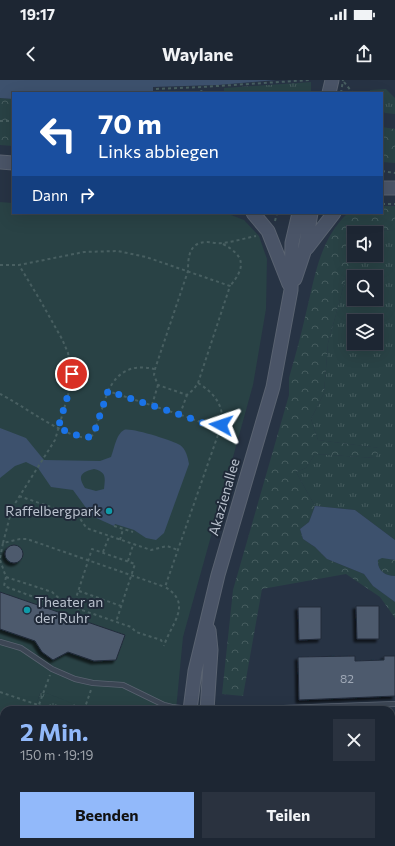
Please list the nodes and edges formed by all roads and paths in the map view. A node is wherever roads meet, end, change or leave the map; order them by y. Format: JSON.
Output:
{"nodes":[{"id":1,"x":310,"y":80,"type":"edge"},
{"id":2,"x":332,"y":80,"type":"edge"},
{"id":3,"x":343,"y":80,"type":"edge"},
{"id":4,"x":202,"y":88,"type":"junction"},
{"id":5,"x":156,"y":89,"type":"dead end"},
{"id":6,"x":201,"y":92,"type":"edge"},
{"id":7,"x":329,"y":92,"type":"edge"},
{"id":8,"x":341,"y":92,"type":"edge"},
{"id":9,"x":352,"y":92,"type":"dead end"},
{"id":10,"x":0,"y":121,"type":"edge"},
{"id":11,"x":12,"y":121,"type":"edge"},
{"id":12,"x":0,"y":162,"type":"edge"},
{"id":13,"x":12,"y":163,"type":"edge"},
{"id":14,"x":383,"y":171,"type":"edge"},
{"id":15,"x":395,"y":173,"type":"edge"},
{"id":16,"x":383,"y":188,"type":"edge"},
{"id":17,"x":395,"y":188,"type":"edge"},
{"id":18,"x":383,"y":204,"type":"edge"},
{"id":19,"x":395,"y":204,"type":"edge"},
{"id":20,"x":254,"y":214,"type":"edge"},
{"id":21,"x":299,"y":214,"type":"edge"},
{"id":22,"x":311,"y":214,"type":"edge"},
{"id":23,"x":333,"y":214,"type":"edge"},
{"id":24,"x":268,"y":231,"type":"junction"},
{"id":25,"x":222,"y":243,"type":"junction"},
{"id":26,"x":306,"y":249,"type":"junction"},
{"id":27,"x":0,"y":265,"type":"edge"},
{"id":28,"x":19,"y":265,"type":"junction"},
{"id":29,"x":188,"y":271,"type":"junction"},
{"id":30,"x":230,"y":286,"type":"junction"},
{"id":31,"x":291,"y":290,"type":"junction"},
{"id":32,"x":155,"y":369,"type":"junction"},
{"id":33,"x":198,"y":383,"type":"junction"},
{"id":34,"x":158,"y":385,"type":"junction"},
{"id":35,"x":108,"y":391,"type":"junction"},
{"id":36,"x":0,"y":394,"type":"edge"},
{"id":37,"x":187,"y":395,"type":"junction"},
{"id":38,"x":152,"y":406,"type":"junction"},
{"id":39,"x":180,"y":415,"type":"junction"},
{"id":40,"x":58,"y":428,"type":"junction"},
{"id":41,"x":220,"y":429,"type":"junction"},
{"id":42,"x":19,"y":496,"type":"junction"},
{"id":43,"x":114,"y":526,"type":"dead end"},
{"id":44,"x":123,"y":529,"type":"junction"},
{"id":45,"x":132,"y":532,"type":"dead end"},
{"id":46,"x":109,"y":536,"type":"junction"},
{"id":47,"x":120,"y":540,"type":"junction"},
{"id":48,"x":3,"y":543,"type":"junction"},
{"id":49,"x":134,"y":545,"type":"junction"},
{"id":50,"x":178,"y":550,"type":"junction"},
{"id":51,"x":103,"y":552,"type":"junction"},
{"id":52,"x":0,"y":559,"type":"edge"},
{"id":53,"x":88,"y":561,"type":"junction"},
{"id":54,"x":128,"y":561,"type":"junction"},
{"id":55,"x":131,"y":575,"type":"junction"},
{"id":56,"x":6,"y":577,"type":"junction"},
{"id":57,"x":165,"y":587,"type":"junction"},
{"id":58,"x":78,"y":590,"type":"junction"},
{"id":59,"x":61,"y":600,"type":"junction"},
{"id":60,"x":121,"y":606,"type":"junction"},
{"id":61,"x":73,"y":607,"type":"junction"},
{"id":62,"x":208,"y":619,"type":"junction"},
{"id":63,"x":116,"y":622,"type":"junction"},
{"id":64,"x":0,"y":642,"type":"edge"},
{"id":65,"x":52,"y":669,"type":"junction"},
{"id":66,"x":93,"y":683,"type":"junction"},
{"id":67,"x":0,"y":692,"type":"edge"},
{"id":68,"x":395,"y":704,"type":"edge"},
{"id":69,"x":39,"y":705,"type":"joint"},
{"id":70,"x":85,"y":706,"type":"edge"},
{"id":71,"x":169,"y":706,"type":"edge"},
{"id":72,"x":191,"y":706,"type":"edge"},
{"id":73,"x":207,"y":706,"type":"edge"},
{"id":74,"x":339,"y":706,"type":"edge"},
{"id":75,"x":0,"y":846,"type":"edge"},
{"id":76,"x":19,"y":846,"type":"edge"}],
"edges":[{"from":1,"to":4,"type":"path"},
{"from":2,"to":7,"type":"main road"},
{"from":3,"to":8,"type":"path","bridge":true},
{"from":3,"to":9,"type":"path"},
{"from":4,"to":5,"type":"path"},
{"from":4,"to":6,"type":"path"},
{"from":10,"to":11,"type":"path"},
{"from":12,"to":13,"type":"main road"},
{"from":14,"to":15,"type":"path"},
{"from":16,"to":17,"type":"main road"},
{"from":18,"to":19,"type":"path"},
{"from":20,"to":24,"type":"main road"},
{"from":21,"to":31,"type":"main road","name":"Akazienallee"},
{"from":22,"to":26,"type":"main road","name":"Akazienallee"},
{"from":23,"to":26,"type":"main road"},
{"from":24,"to":25,"type":"path"},
{"from":24,"to":31,"type":"main road"},
{"from":25,"to":29,"type":"path"},
{"from":25,"to":30,"type":"path"},
{"from":26,"to":31,"type":"main road","name":"Akazienallee"},
{"from":27,"to":28,"type":"path"},
{"from":28,"to":29,"type":"path"},
{"from":28,"to":40,"type":"path"},
{"from":29,"to":30,"type":"path"},
{"from":29,"to":32,"type":"path"},
{"from":30,"to":33,"type":"path"},
{"from":31,"to":62,"type":"main road","name":"Akazienallee"},
{"from":32,"to":34,"type":"path"},
{"from":32,"to":35,"type":"path"},
{"from":33,"to":37,"type":"path"},
{"from":33,"to":41,"type":"path"},
{"from":34,"to":37,"type":"path"},
{"from":34,"to":38,"type":"path"},
{"from":35,"to":38,"type":"path"},
{"from":35,"to":40,"type":"path"},
{"from":36,"to":40,"type":"path"},
{"from":37,"to":39,"type":"path"},
{"from":38,"to":39,"type":"path"},
{"from":39,"to":41,"type":"path"},
{"from":40,"to":42,"type":"path"},
{"from":41,"to":50,"type":"path"},
{"from":42,"to":46,"type":"path"},
{"from":42,"to":48,"type":"path"},
{"from":43,"to":44,"type":"path"},
{"from":44,"to":45,"type":"path"},
{"from":44,"to":47,"type":"path"},
{"from":46,"to":47,"type":"path"},
{"from":46,"to":51,"type":"path"},
{"from":47,"to":49,"type":"path"},
{"from":48,"to":52,"type":"path"},
{"from":48,"to":53,"type":"path"},
{"from":49,"to":50,"type":"path"},
{"from":49,"to":54,"type":"path"},
{"from":50,"to":57,"type":"path"},
{"from":51,"to":53,"type":"path"},
{"from":51,"to":54,"type":"path"},
{"from":52,"to":56,"type":"path"},
{"from":53,"to":55,"type":"path"},
{"from":53,"to":58,"type":"path"},
{"from":54,"to":55,"type":"path"},
{"from":55,"to":57,"type":"path"},
{"from":55,"to":60,"type":"path"},
{"from":56,"to":59,"type":"path"},
{"from":56,"to":59,"type":"path"},
{"from":57,"to":63,"type":"path"},
{"from":58,"to":60,"type":"path"},
{"from":58,"to":61,"type":"path"},
{"from":59,"to":61,"type":"path"},
{"from":60,"to":63,"type":"path"},
{"from":61,"to":63,"type":"path"},
{"from":62,"to":72,"type":"main road","name":"Akazienallee"},
{"from":62,"to":73,"type":"main road","name":"Akazienallee"},
{"from":64,"to":65,"type":"lane"},
{"from":65,"to":66,"type":"lane"},
{"from":65,"to":69,"type":"path"},
{"from":66,"to":70,"type":"path"},
{"from":66,"to":71,"type":"lane"},
{"from":67,"to":69,"type":"path"},
{"from":68,"to":74,"type":"lane"},
{"from":75,"to":76,"type":"street"}]}
